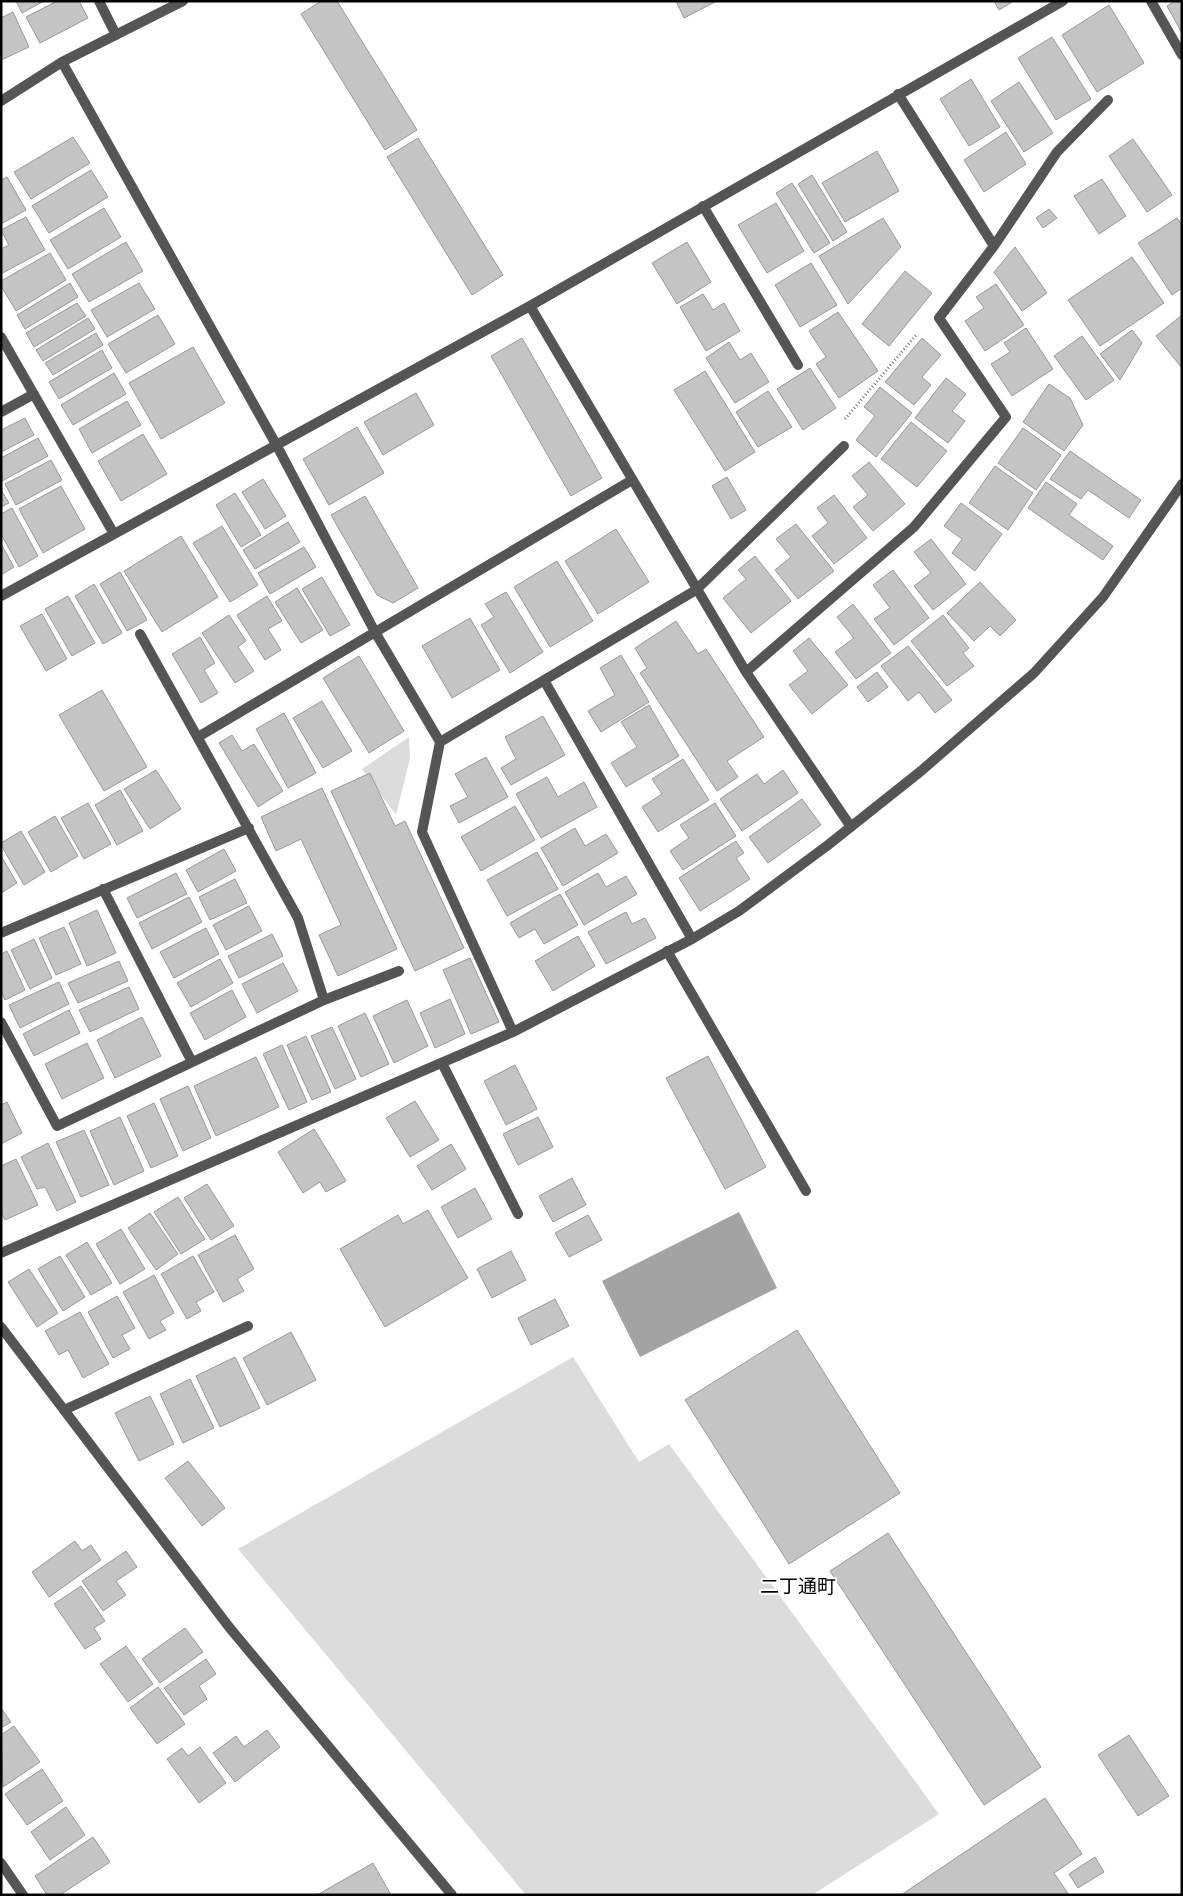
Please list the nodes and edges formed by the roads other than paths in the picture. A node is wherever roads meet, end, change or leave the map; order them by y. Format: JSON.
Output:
{"nodes":[{"id":1,"x":99,"y":1,"type":"edge"},
{"id":2,"x":183,"y":1,"type":"edge"},
{"id":3,"x":1063,"y":1,"type":"edge"},
{"id":4,"x":1151,"y":1,"type":"edge"},
{"id":5,"x":116,"y":35,"type":"junction"},
{"id":6,"x":1182,"y":55,"type":"edge"},
{"id":7,"x":62,"y":62,"type":"junction"},
{"id":8,"x":898,"y":94,"type":"junction"},
{"id":9,"x":1108,"y":100,"type":"dead end"},
{"id":10,"x":1,"y":101,"type":"edge"},
{"id":11,"x":703,"y":206,"type":"junction"},
{"id":12,"x":994,"y":246,"type":"junction"},
{"id":13,"x":530,"y":306,"type":"junction"},
{"id":14,"x":1,"y":337,"type":"edge"},
{"id":15,"x":798,"y":365,"type":"dead end"},
{"id":16,"x":34,"y":394,"type":"junction"},
{"id":17,"x":1,"y":412,"type":"edge"},
{"id":18,"x":277,"y":446,"type":"junction"},
{"id":19,"x":844,"y":446,"type":"road end"},
{"id":20,"x":632,"y":480,"type":"junction"},
{"id":21,"x":1182,"y":484,"type":"edge"},
{"id":22,"x":114,"y":534,"type":"junction"},
{"id":23,"x":696,"y":590,"type":"junction"},
{"id":24,"x":1,"y":596,"type":"edge"},
{"id":25,"x":375,"y":632,"type":"junction"},
{"id":26,"x":140,"y":634,"type":"dead end"},
{"id":27,"x":746,"y":672,"type":"junction"},
{"id":28,"x":545,"y":682,"type":"junction"},
{"id":29,"x":198,"y":737,"type":"junction"},
{"id":30,"x":440,"y":742,"type":"junction"},
{"id":31,"x":851,"y":827,"type":"junction"},
{"id":32,"x":249,"y":828,"type":"junction"},
{"id":33,"x":103,"y":890,"type":"junction"},
{"id":34,"x":1,"y":933,"type":"edge"},
{"id":35,"x":692,"y":939,"type":"junction"},
{"id":36,"x":667,"y":952,"type":"junction"},
{"id":37,"x":399,"y":971,"type":"dead end"},
{"id":38,"x":324,"y":1000,"type":"junction"},
{"id":39,"x":1,"y":1022,"type":"edge"},
{"id":40,"x":513,"y":1032,"type":"junction"},
{"id":41,"x":192,"y":1062,"type":"junction"},
{"id":42,"x":442,"y":1063,"type":"junction"},
{"id":43,"x":806,"y":1191,"type":"dead end"},
{"id":44,"x":518,"y":1214,"type":"dead end"},
{"id":45,"x":1,"y":1253,"type":"edge"},
{"id":46,"x":248,"y":1326,"type":"dead end"},
{"id":47,"x":1,"y":1327,"type":"edge"},
{"id":48,"x":64,"y":1410,"type":"junction"},
{"id":49,"x":1,"y":1863,"type":"edge"},
{"id":50,"x":22,"y":1895,"type":"edge"},
{"id":51,"x":452,"y":1895,"type":"edge"}],
"edges":[{"from":1,"to":5,"type":"street"},
{"from":2,"to":5,"type":"street"},
{"from":3,"to":8,"type":"street"},
{"from":4,"to":6,"type":"street"},
{"from":5,"to":7,"type":"street"},
{"from":7,"to":10,"type":"street"},
{"from":7,"to":18,"type":"street"},
{"from":8,"to":11,"type":"street"},
{"from":8,"to":12,"type":"street"},
{"from":9,"to":12,"type":"street"},
{"from":11,"to":13,"type":"street"},
{"from":11,"to":15,"type":"street"},
{"from":12,"to":27,"type":"street"},
{"from":13,"to":18,"type":"street"},
{"from":13,"to":20,"type":"street"},
{"from":14,"to":16,"type":"street"},
{"from":16,"to":17,"type":"street"},
{"from":16,"to":22,"type":"street"},
{"from":18,"to":22,"type":"street"},
{"from":18,"to":25,"type":"street"},
{"from":19,"to":23,"type":"street"},
{"from":20,"to":23,"type":"street"},
{"from":20,"to":25,"type":"street"},
{"from":21,"to":31,"type":"street"},
{"from":22,"to":24,"type":"street"},
{"from":23,"to":27,"type":"street"},
{"from":23,"to":28,"type":"street"},
{"from":25,"to":29,"type":"street"},
{"from":25,"to":30,"type":"street"},
{"from":26,"to":29,"type":"street"},
{"from":27,"to":31,"type":"street"},
{"from":28,"to":30,"type":"street"},
{"from":28,"to":35,"type":"street"},
{"from":29,"to":32,"type":"street"},
{"from":30,"to":40,"type":"street"},
{"from":31,"to":35,"type":"street"},
{"from":32,"to":33,"type":"street"},
{"from":32,"to":38,"type":"street"},
{"from":33,"to":34,"type":"street"},
{"from":33,"to":41,"type":"street"},
{"from":35,"to":36,"type":"street"},
{"from":36,"to":40,"type":"street"},
{"from":36,"to":43,"type":"street"},
{"from":37,"to":38,"type":"street"},
{"from":38,"to":41,"type":"street"},
{"from":39,"to":41,"type":"street"},
{"from":40,"to":42,"type":"street"},
{"from":42,"to":44,"type":"street"},
{"from":42,"to":45,"type":"street"},
{"from":46,"to":48,"type":"street"},
{"from":47,"to":48,"type":"street"},
{"from":48,"to":51,"type":"street"},
{"from":49,"to":50,"type":"street"}]}
